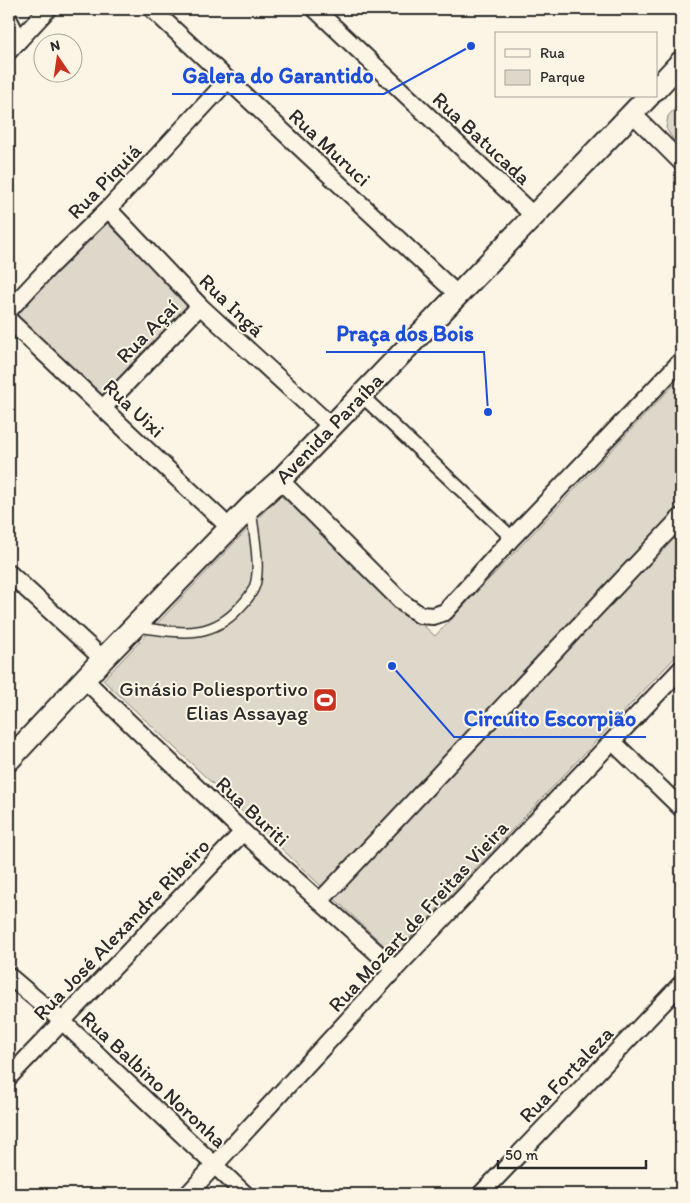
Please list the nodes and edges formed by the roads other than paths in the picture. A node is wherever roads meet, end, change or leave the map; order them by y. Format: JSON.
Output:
{"nodes":[{"id":1,"x":48,"y":9,"type":"edge"},
{"id":2,"x":152,"y":9,"type":"edge"},
{"id":3,"x":315,"y":9,"type":"edge"},
{"id":4,"x":9,"y":20,"type":"edge"},
{"id":5,"x":14,"y":45,"type":"edge"},
{"id":6,"x":681,"y":62,"type":"edge"},
{"id":7,"x":227,"y":81,"type":"junction"},
{"id":8,"x":658,"y":87,"type":"edge"},
{"id":9,"x":647,"y":98,"type":"edge"},
{"id":10,"x":633,"y":114,"type":"junction"},
{"id":11,"x":681,"y":162,"type":"edge"},
{"id":12,"x":108,"y":209,"type":"junction"},
{"id":13,"x":533,"y":215,"type":"junction"},
{"id":14,"x":458,"y":295,"type":"junction"},
{"id":15,"x":200,"y":306,"type":"junction"},
{"id":16,"x":9,"y":310,"type":"edge"},
{"id":17,"x":9,"y":320,"type":"edge"},
{"id":18,"x":681,"y":361,"type":"edge"},
{"id":19,"x":361,"y":395,"type":"junction"},
{"id":20,"x":103,"y":408,"type":"junction"},
{"id":21,"x":331,"y":426,"type":"junction"},
{"id":22,"x":280,"y":480,"type":"junction"},
{"id":23,"x":251,"y":506,"type":"junction"},
{"id":24,"x":681,"y":517,"type":"edge"},
{"id":25,"x":230,"y":528,"type":"junction"},
{"id":26,"x":512,"y":538,"type":"junction"},
{"id":27,"x":9,"y":573,"type":"edge"},
{"id":28,"x":134,"y":627,"type":"junction"},
{"id":29,"x":103,"y":659,"type":"junction"},
{"id":30,"x":681,"y":669,"type":"edge"},
{"id":31,"x":85,"y":680,"type":"junction"},
{"id":32,"x":613,"y":742,"type":"junction"},
{"id":33,"x":9,"y":760,"type":"edge"},
{"id":34,"x":681,"y":808,"type":"edge"},
{"id":35,"x":244,"y":832,"type":"junction"},
{"id":36,"x":320,"y":901,"type":"junction"},
{"id":37,"x":395,"y":970,"type":"junction"},
{"id":38,"x":9,"y":976,"type":"edge"},
{"id":39,"x":681,"y":984,"type":"edge"},
{"id":40,"x":62,"y":1021,"type":"junction"},
{"id":41,"x":9,"y":1077,"type":"edge"},
{"id":42,"x":214,"y":1166,"type":"junction"},
{"id":43,"x":188,"y":1194,"type":"edge"},
{"id":44,"x":245,"y":1194,"type":"edge"},
{"id":45,"x":481,"y":1194,"type":"edge"}],
"edges":[{"from":1,"to":5,"type":"street"},
{"from":2,"to":7,"type":"street","name":"Rua Muruci"},
{"from":3,"to":13,"type":"street","name":"Rua Batucada"},
{"from":4,"to":5,"type":"street"},
{"from":6,"to":8,"type":"street"},
{"from":7,"to":12,"type":"street","name":"Rua Piquiá"},
{"from":7,"to":14,"type":"street","name":"Rua Muruci"},
{"from":9,"to":10,"type":"street","name":"Avenida Paraíba"},
{"from":10,"to":11,"type":"street"},
{"from":10,"to":13,"type":"street","name":"Avenida Paraíba"},
{"from":12,"to":15,"type":"street","name":"Rua Ingá"},
{"from":12,"to":16,"type":"street","name":"Rua Piquiá"},
{"from":13,"to":14,"type":"street","name":"Avenida Paraíba"},
{"from":14,"to":19,"type":"street","name":"Avenida Paraíba"},
{"from":15,"to":20,"type":"street","name":"Rua Açaí"},
{"from":15,"to":21,"type":"street","name":"Rua Ingá"},
{"from":17,"to":20,"type":"street","name":"Rua Uixi"},
{"from":18,"to":26,"type":"street"},
{"from":19,"to":21,"type":"street","name":"Avenida Paraíba"},
{"from":19,"to":26,"type":"street"},
{"from":20,"to":25,"type":"street","name":"Rua Uixi"},
{"from":21,"to":22,"type":"street","name":"Avenida Paraíba"},
{"from":22,"to":23,"type":"street","name":"Avenida Paraíba"},
{"from":22,"to":26,"type":"street"},
{"from":23,"to":25,"type":"street","name":"Avenida Paraíba"},
{"from":23,"to":28,"type":"lane"},
{"from":24,"to":36,"type":"street"},
{"from":25,"to":28,"type":"street","name":"Avenida Paraíba"},
{"from":27,"to":29,"type":"street"},
{"from":28,"to":29,"type":"street","name":"Avenida Paraíba"},
{"from":29,"to":31,"type":"street","name":"Avenida Paraíba"},
{"from":30,"to":32,"type":"street","name":"Rua Mozart de Freitas Vieira"},
{"from":31,"to":33,"type":"street","name":"Avenida Paraíba"},
{"from":31,"to":35,"type":"street","name":"Rua Buriti"},
{"from":32,"to":34,"type":"street"},
{"from":32,"to":37,"type":"street","name":"Rua Mozart de Freitas Vieira"},
{"from":35,"to":36,"type":"street","name":"Rua Buriti"},
{"from":35,"to":40,"type":"street","name":"Rua José Alexandre Ribeiro"},
{"from":36,"to":37,"type":"street","name":"Rua Buriti"},
{"from":37,"to":42,"type":"street","name":"Rua Mozart de Freitas Vieira"},
{"from":38,"to":40,"type":"street","name":"Rua Balbino Noronha"},
{"from":39,"to":45,"type":"street","name":"Rua Fortaleza"},
{"from":40,"to":41,"type":"street","name":"Rua José Alexandre Ribeiro"},
{"from":40,"to":42,"type":"street","name":"Rua Balbino Noronha"},
{"from":42,"to":43,"type":"street","name":"Rua Mozart de Freitas Vieira"},
{"from":42,"to":44,"type":"street","name":"Rua Balbino Noronha"}]}
